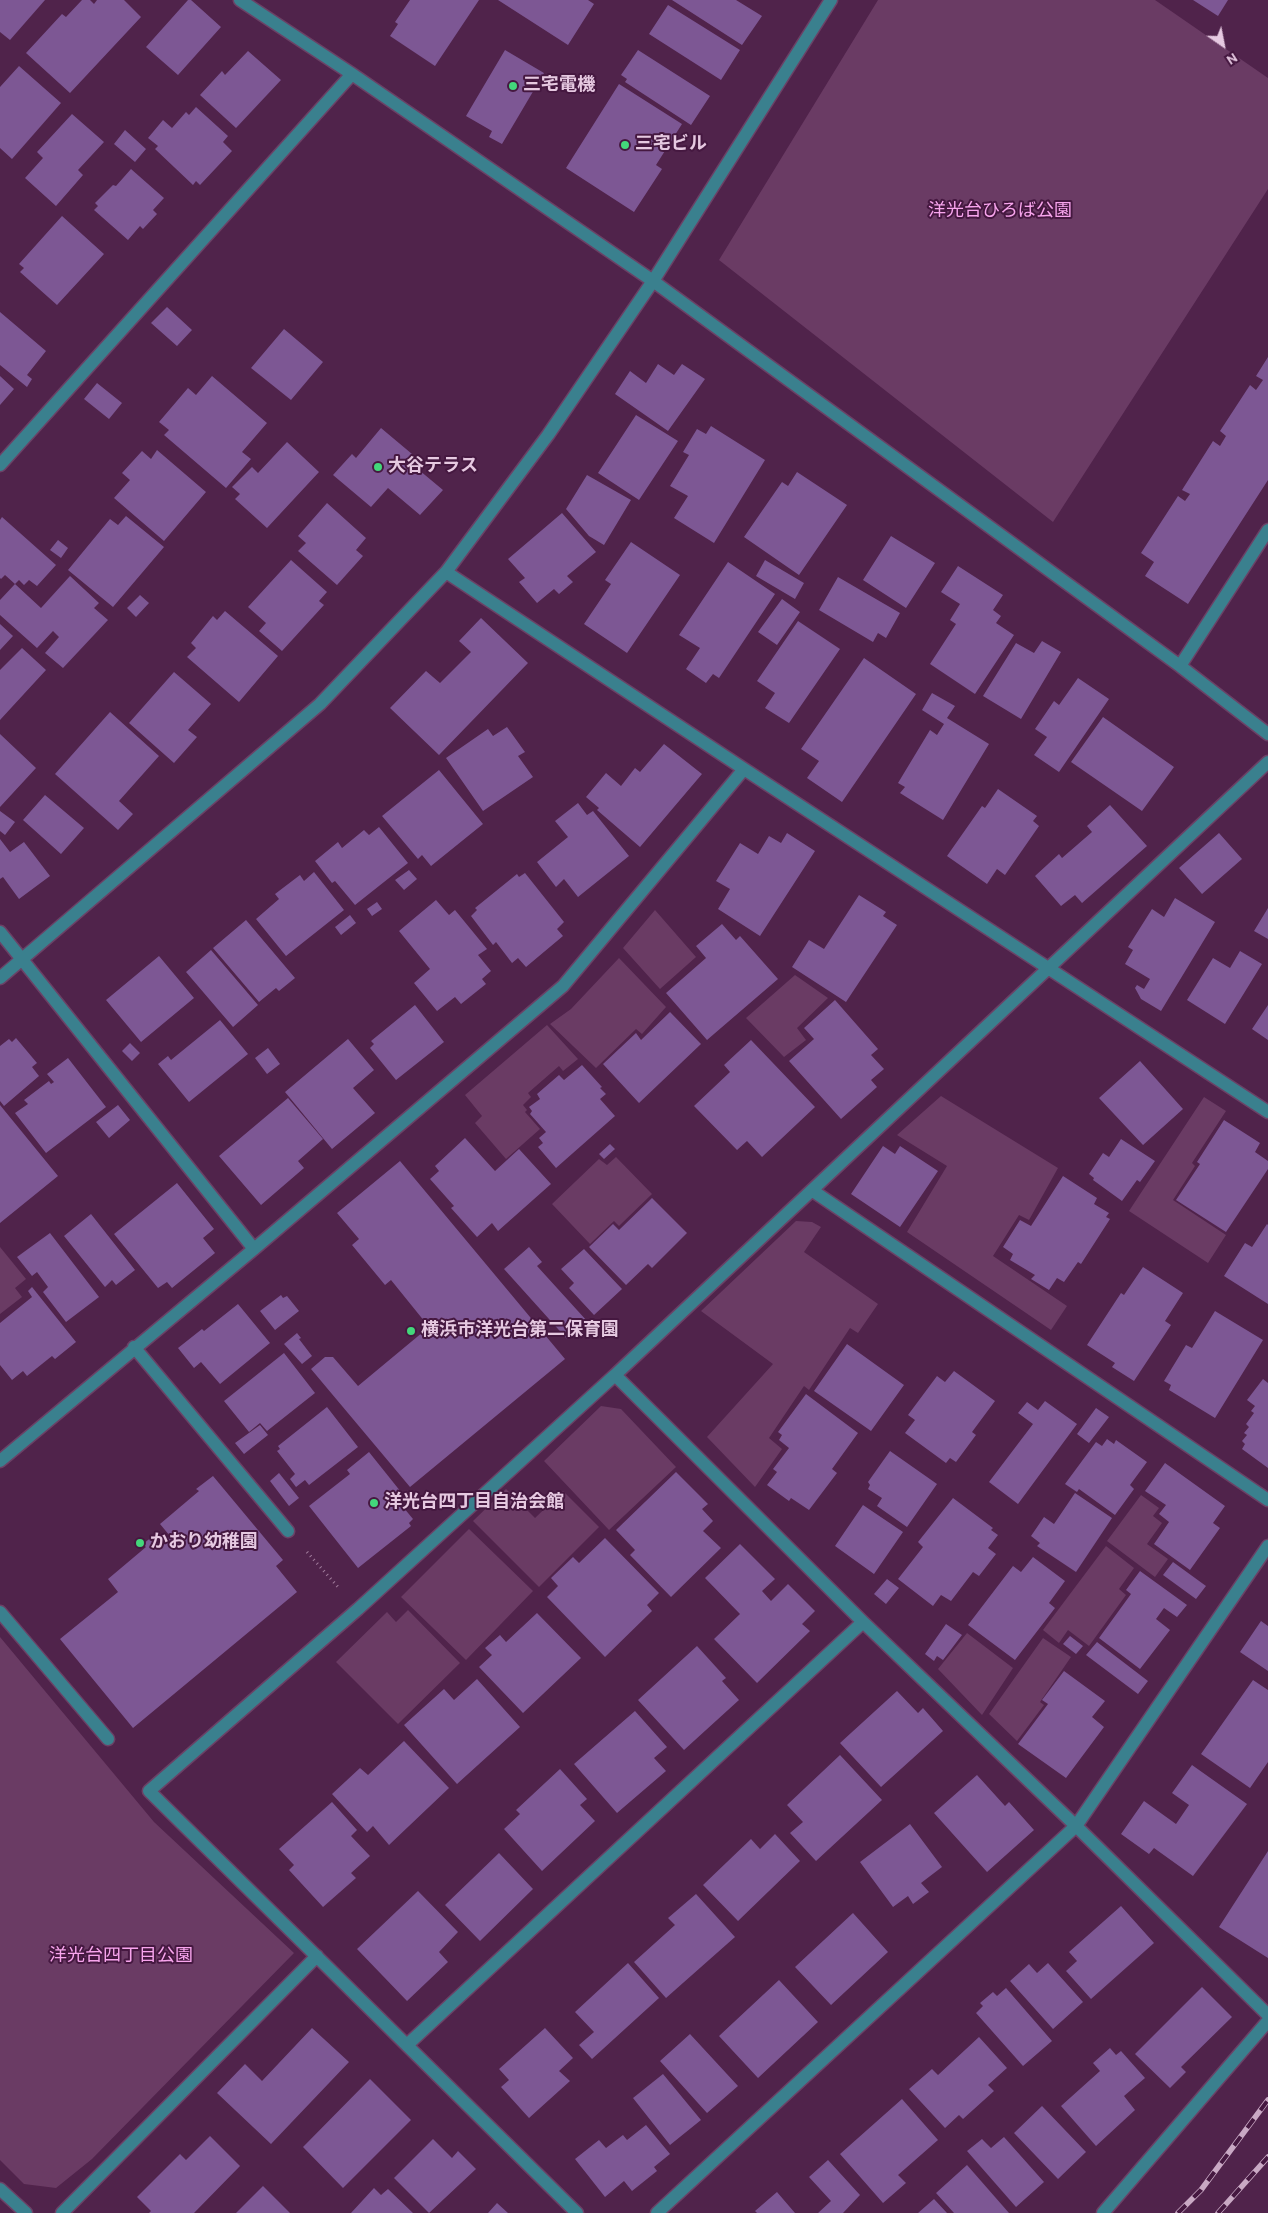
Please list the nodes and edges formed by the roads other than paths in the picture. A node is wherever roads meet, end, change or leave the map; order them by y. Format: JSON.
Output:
{"nodes":[{"id":1,"x":240,"y":0,"type":"edge"},
{"id":2,"x":831,"y":0,"type":"edge"},
{"id":3,"x":352,"y":74,"type":"junction"},
{"id":4,"x":653,"y":281,"type":"junction"},
{"id":5,"x":0,"y":465,"type":"edge"},
{"id":6,"x":1268,"y":530,"type":"edge"},
{"id":7,"x":446,"y":572,"type":"junction"},
{"id":8,"x":1180,"y":666,"type":"junction"},
{"id":9,"x":1268,"y":734,"type":"edge"},
{"id":10,"x":1268,"y":762,"type":"edge"},
{"id":11,"x":744,"y":769,"type":"junction"},
{"id":12,"x":0,"y":932,"type":"edge"},
{"id":13,"x":22,"y":960,"type":"junction"},
{"id":14,"x":1046,"y":968,"type":"junction"},
{"id":15,"x":0,"y":978,"type":"edge"},
{"id":16,"x":1268,"y":1112,"type":"edge"},
{"id":17,"x":813,"y":1191,"type":"junction"},
{"id":18,"x":254,"y":1249,"type":"junction"},
{"id":19,"x":134,"y":1347,"type":"junction"},
{"id":20,"x":615,"y":1375,"type":"junction"},
{"id":21,"x":0,"y":1461,"type":"edge"},
{"id":22,"x":1268,"y":1500,"type":"edge"},
{"id":23,"x":288,"y":1531,"type":"road end"},
{"id":24,"x":1268,"y":1546,"type":"edge"},
{"id":25,"x":0,"y":1612,"type":"edge"},
{"id":26,"x":863,"y":1622,"type":"junction"},
{"id":27,"x":108,"y":1739,"type":"dead end"},
{"id":28,"x":1076,"y":1826,"type":"junction"},
{"id":29,"x":317,"y":1956,"type":"junction"},
{"id":30,"x":1268,"y":2015,"type":"edge"},
{"id":31,"x":1268,"y":2021,"type":"edge"},
{"id":32,"x":407,"y":2045,"type":"junction"},
{"id":33,"x":0,"y":2189,"type":"edge"},
{"id":34,"x":26,"y":2213,"type":"edge"},
{"id":35,"x":62,"y":2213,"type":"edge"},
{"id":36,"x":577,"y":2213,"type":"edge"},
{"id":37,"x":656,"y":2213,"type":"edge"},
{"id":38,"x":1103,"y":2213,"type":"edge"}],
"edges":[{"from":1,"to":3,"type":"street"},
{"from":2,"to":4,"type":"street"},
{"from":3,"to":4,"type":"street"},
{"from":3,"to":5,"type":"street"},
{"from":4,"to":7,"type":"street"},
{"from":4,"to":8,"type":"street"},
{"from":6,"to":8,"type":"street"},
{"from":7,"to":11,"type":"street"},
{"from":7,"to":13,"type":"street"},
{"from":8,"to":9,"type":"street"},
{"from":10,"to":14,"type":"street"},
{"from":11,"to":14,"type":"street"},
{"from":11,"to":18,"type":"street"},
{"from":12,"to":13,"type":"street"},
{"from":13,"to":15,"type":"street"},
{"from":13,"to":18,"type":"street"},
{"from":14,"to":16,"type":"street"},
{"from":14,"to":17,"type":"street"},
{"from":17,"to":20,"type":"street"},
{"from":17,"to":22,"type":"street"},
{"from":18,"to":19,"type":"street"},
{"from":19,"to":21,"type":"street"},
{"from":19,"to":23,"type":"street"},
{"from":20,"to":26,"type":"street"},
{"from":20,"to":29,"type":"street"},
{"from":24,"to":28,"type":"street"},
{"from":25,"to":27,"type":"street"},
{"from":26,"to":28,"type":"street"},
{"from":26,"to":32,"type":"street"},
{"from":28,"to":30,"type":"street"},
{"from":28,"to":37,"type":"street"},
{"from":29,"to":32,"type":"street"},
{"from":29,"to":35,"type":"street"},
{"from":31,"to":38,"type":"street"},
{"from":32,"to":36,"type":"street"},
{"from":33,"to":34,"type":"street"}]}
